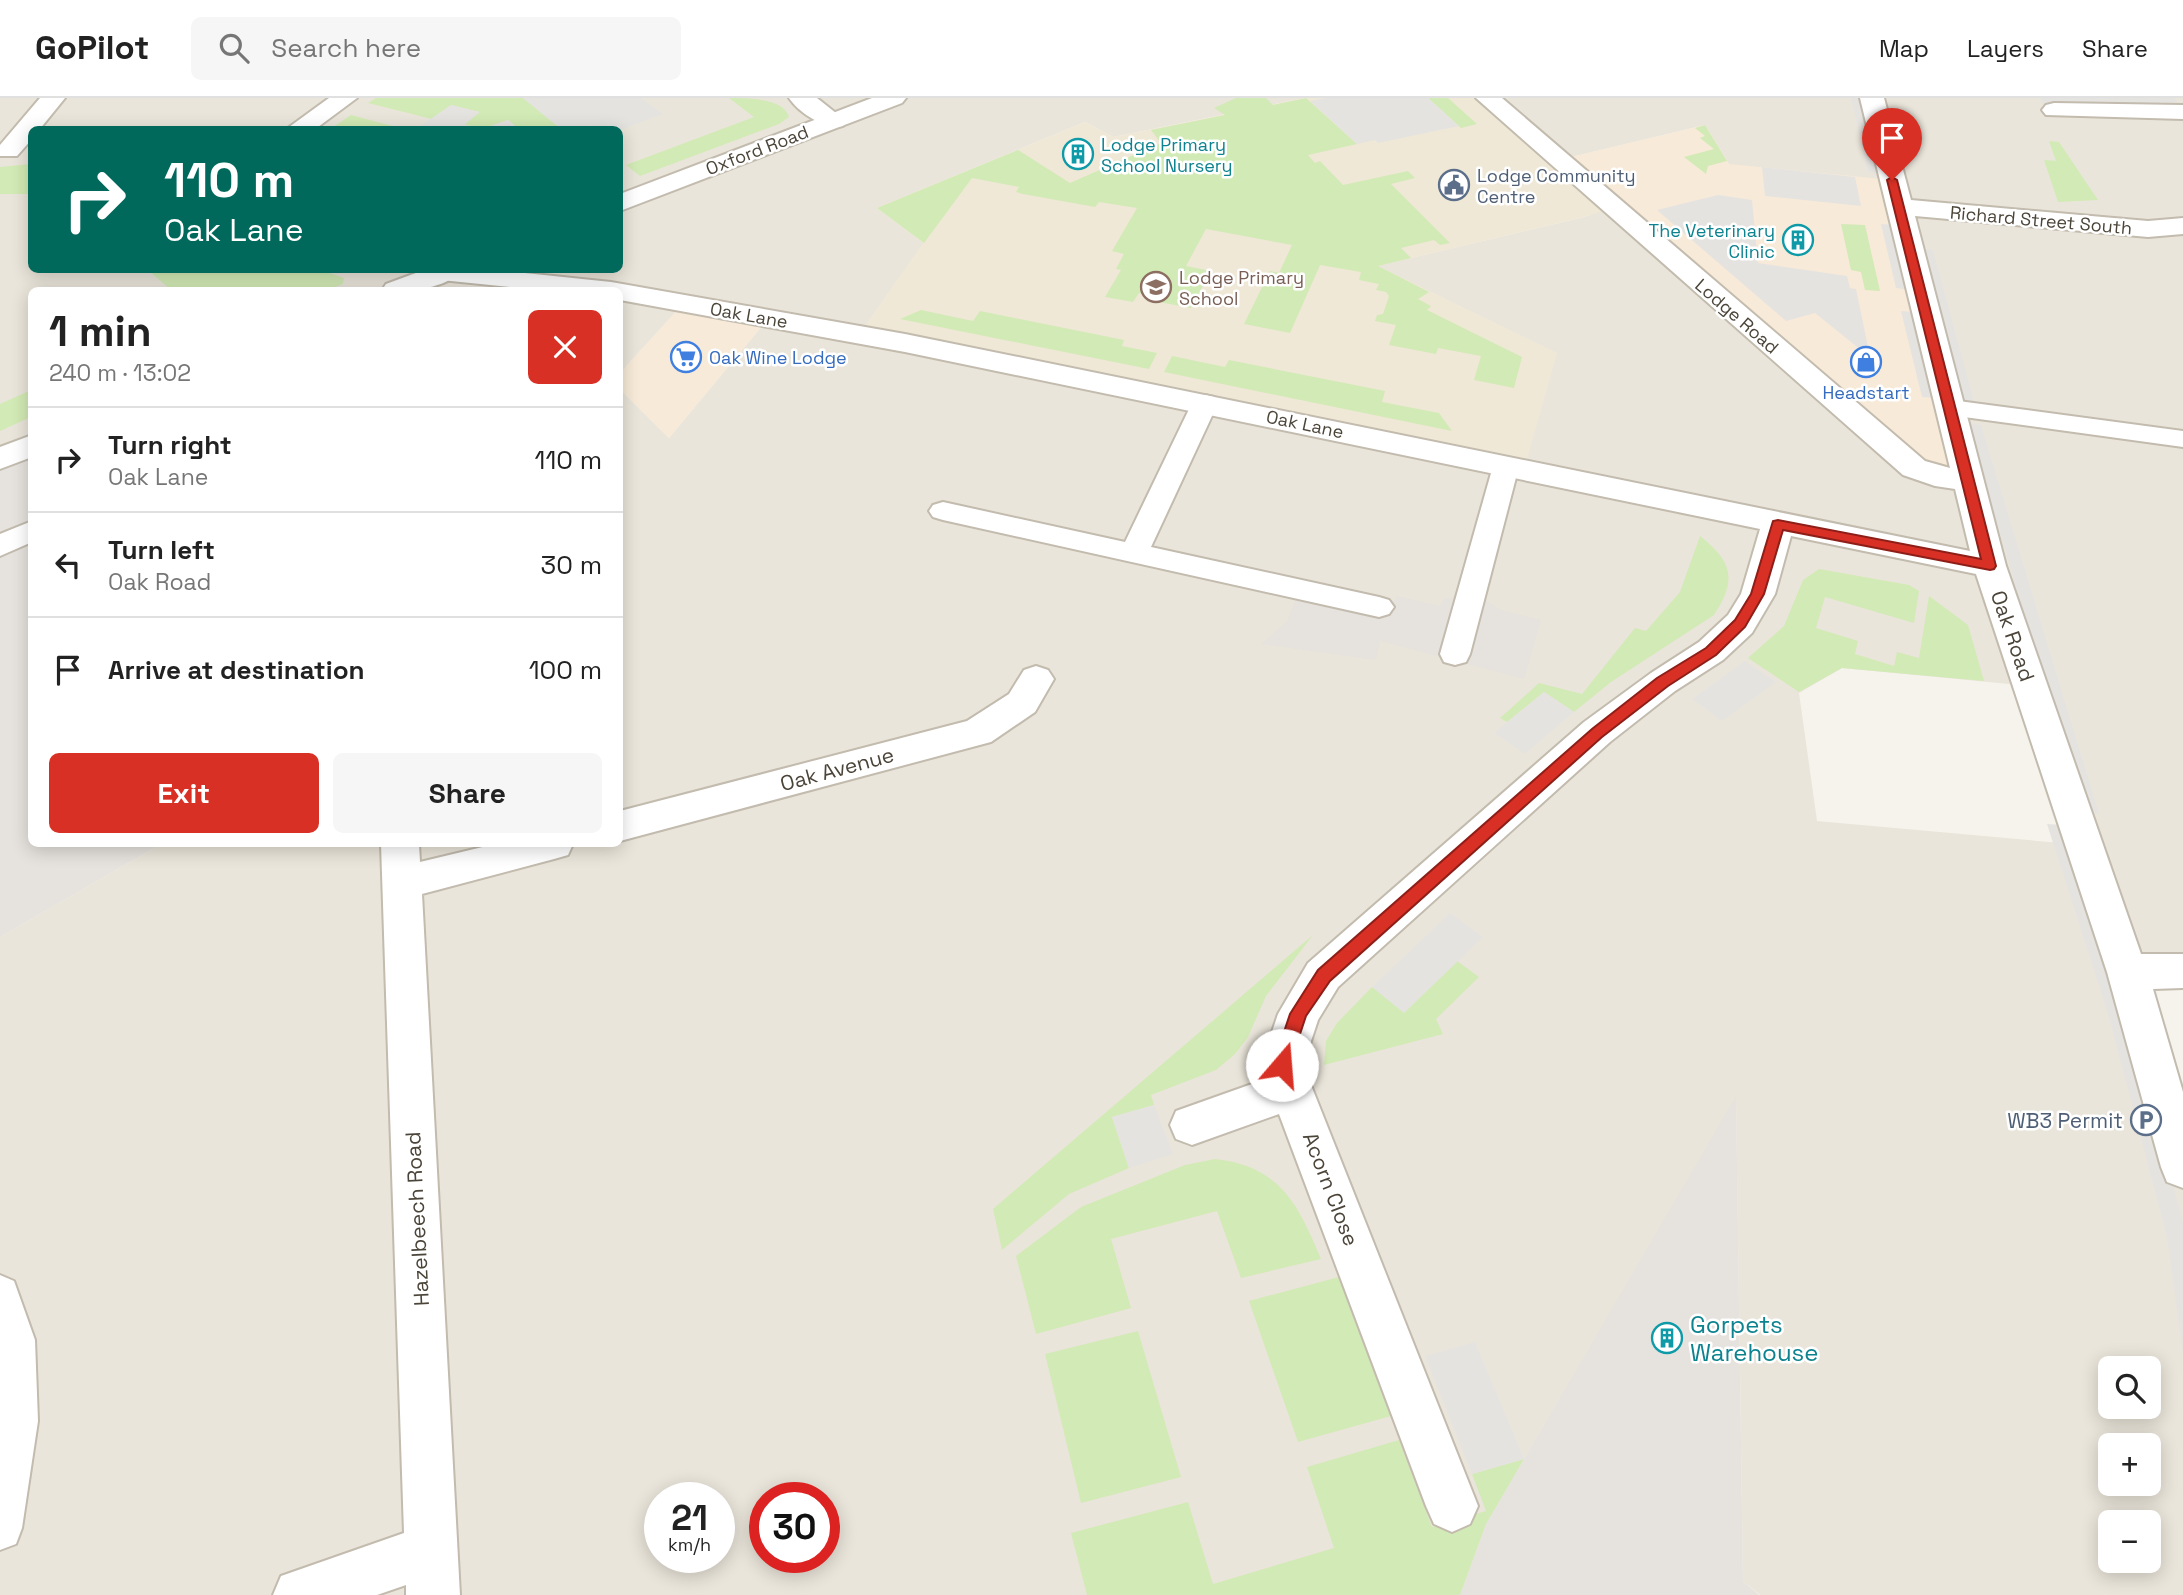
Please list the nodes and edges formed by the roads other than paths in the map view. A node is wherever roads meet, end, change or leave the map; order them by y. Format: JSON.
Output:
{"nodes":[{"id":1,"x":53,"y":98,"type":"edge"},
{"id":2,"x":345,"y":98,"type":"edge"},
{"id":3,"x":801,"y":98,"type":"edge"},
{"id":4,"x":894,"y":98,"type":"edge"},
{"id":5,"x":1488,"y":98,"type":"edge"},
{"id":6,"x":1872,"y":98,"type":"edge"},
{"id":7,"x":2053,"y":110,"type":"dead end"},
{"id":8,"x":2183,"y":112,"type":"edge"},
{"id":9,"x":835,"y":121,"type":"junction"},
{"id":10,"x":32,"y":126,"type":"edge"},
{"id":11,"x":303,"y":126,"type":"edge"},
{"id":12,"x":28,"y":132,"type":"edge"},
{"id":13,"x":13,"y":152,"type":"edge"},
{"id":14,"x":623,"y":202,"type":"edge"},
{"id":15,"x":1899,"y":207,"type":"junction"},
{"id":16,"x":2183,"y":226,"type":"edge"},
{"id":17,"x":439,"y":273,"type":"edge"},
{"id":18,"x":462,"y":273,"type":"edge"},
{"id":19,"x":404,"y":287,"type":"edge"},
{"id":20,"x":585,"y":287,"type":"edge"},
{"id":21,"x":623,"y":293,"type":"edge"},
{"id":22,"x":1205,"y":404,"type":"junction"},
{"id":23,"x":1951,"y":408,"type":"junction"},
{"id":24,"x":2183,"y":439,"type":"edge"},
{"id":25,"x":28,"y":447,"type":"edge"},
{"id":26,"x":0,"y":459,"type":"edge"},
{"id":27,"x":1506,"y":466,"type":"junction"},
{"id":28,"x":1968,"y":480,"type":"junction"},
{"id":29,"x":943,"y":511,"type":"dead end"},
{"id":30,"x":1778,"y":524,"type":"junction"},
{"id":31,"x":28,"y":532,"type":"edge"},
{"id":32,"x":0,"y":546,"type":"edge"},
{"id":33,"x":1134,"y":553,"type":"junction"},
{"id":34,"x":1990,"y":566,"type":"junction"},
{"id":35,"x":1379,"y":607,"type":"dead end"},
{"id":36,"x":1455,"y":653,"type":"dead end"},
{"id":37,"x":1036,"y":679,"type":"dead end"},
{"id":38,"x":623,"y":825,"type":"edge"},
{"id":39,"x":530,"y":847,"type":"edge"},
{"id":40,"x":401,"y":863,"type":"edge"},
{"id":41,"x":2183,"y":971,"type":"edge"},
{"id":42,"x":2127,"y":972,"type":"junction"},
{"id":43,"x":1292,"y":1090,"type":"junction"},
{"id":44,"x":1192,"y":1125,"type":"dead end"},
{"id":45,"x":2183,"y":1167,"type":"edge"},
{"id":46,"x":0,"y":1295,"type":"edge"},
{"id":47,"x":1452,"y":1506,"type":"dead end"},
{"id":48,"x":0,"y":1528,"type":"edge"},
{"id":49,"x":433,"y":1572,"type":"edge"},
{"id":50,"x":300,"y":1595,"type":"edge"}],
"edges":[{"from":1,"to":10,"type":"street"},
{"from":2,"to":11,"type":"street"},
{"from":3,"to":9,"type":"street"},
{"from":4,"to":9,"type":"street","name":"Oxford Road"},
{"from":5,"to":28,"type":"street","name":"Lodge Road"},
{"from":6,"to":15,"type":"street","name":"Oak Road"},
{"from":7,"to":8,"type":"street"},
{"from":9,"to":14,"type":"street","name":"Oxford Road"},
{"from":12,"to":13,"type":"street"},
{"from":15,"to":16,"type":"street","name":"Richard Street South"},
{"from":15,"to":23,"type":"street","name":"Oak Road"},
{"from":17,"to":19,"type":"street"},
{"from":18,"to":20,"type":"street"},
{"from":21,"to":22,"type":"street","name":"Oak Lane"},
{"from":22,"to":27,"type":"street","name":"Oak Lane"},
{"from":22,"to":33,"type":"lane"},
{"from":23,"to":24,"type":"lane"},
{"from":23,"to":28,"type":"street","name":"Oak Road"},
{"from":25,"to":26,"type":"street"},
{"from":27,"to":30,"type":"street","name":"Oak Lane"},
{"from":27,"to":36,"type":"lane"},
{"from":28,"to":34,"type":"street","name":"Oak Road"},
{"from":29,"to":33,"type":"lane"},
{"from":30,"to":34,"type":"street","name":"Oak Lane"},
{"from":30,"to":43,"type":"street","name":"Acorn Close"},
{"from":31,"to":32,"type":"lane"},
{"from":33,"to":35,"type":"lane"},
{"from":34,"to":42,"type":"street","name":"Oak Road"},
{"from":37,"to":38,"type":"street","name":"Oak Avenue"},
{"from":39,"to":40,"type":"street"},
{"from":40,"to":49,"type":"street","name":"Hazelbeech Road"},
{"from":41,"to":42,"type":"street"},
{"from":42,"to":45,"type":"street","name":"Oak Road"},
{"from":43,"to":44,"type":"street"},
{"from":43,"to":47,"type":"street","name":"Acorn Close"},
{"from":46,"to":48,"type":"lane"},
{"from":49,"to":50,"type":"street"}]}
